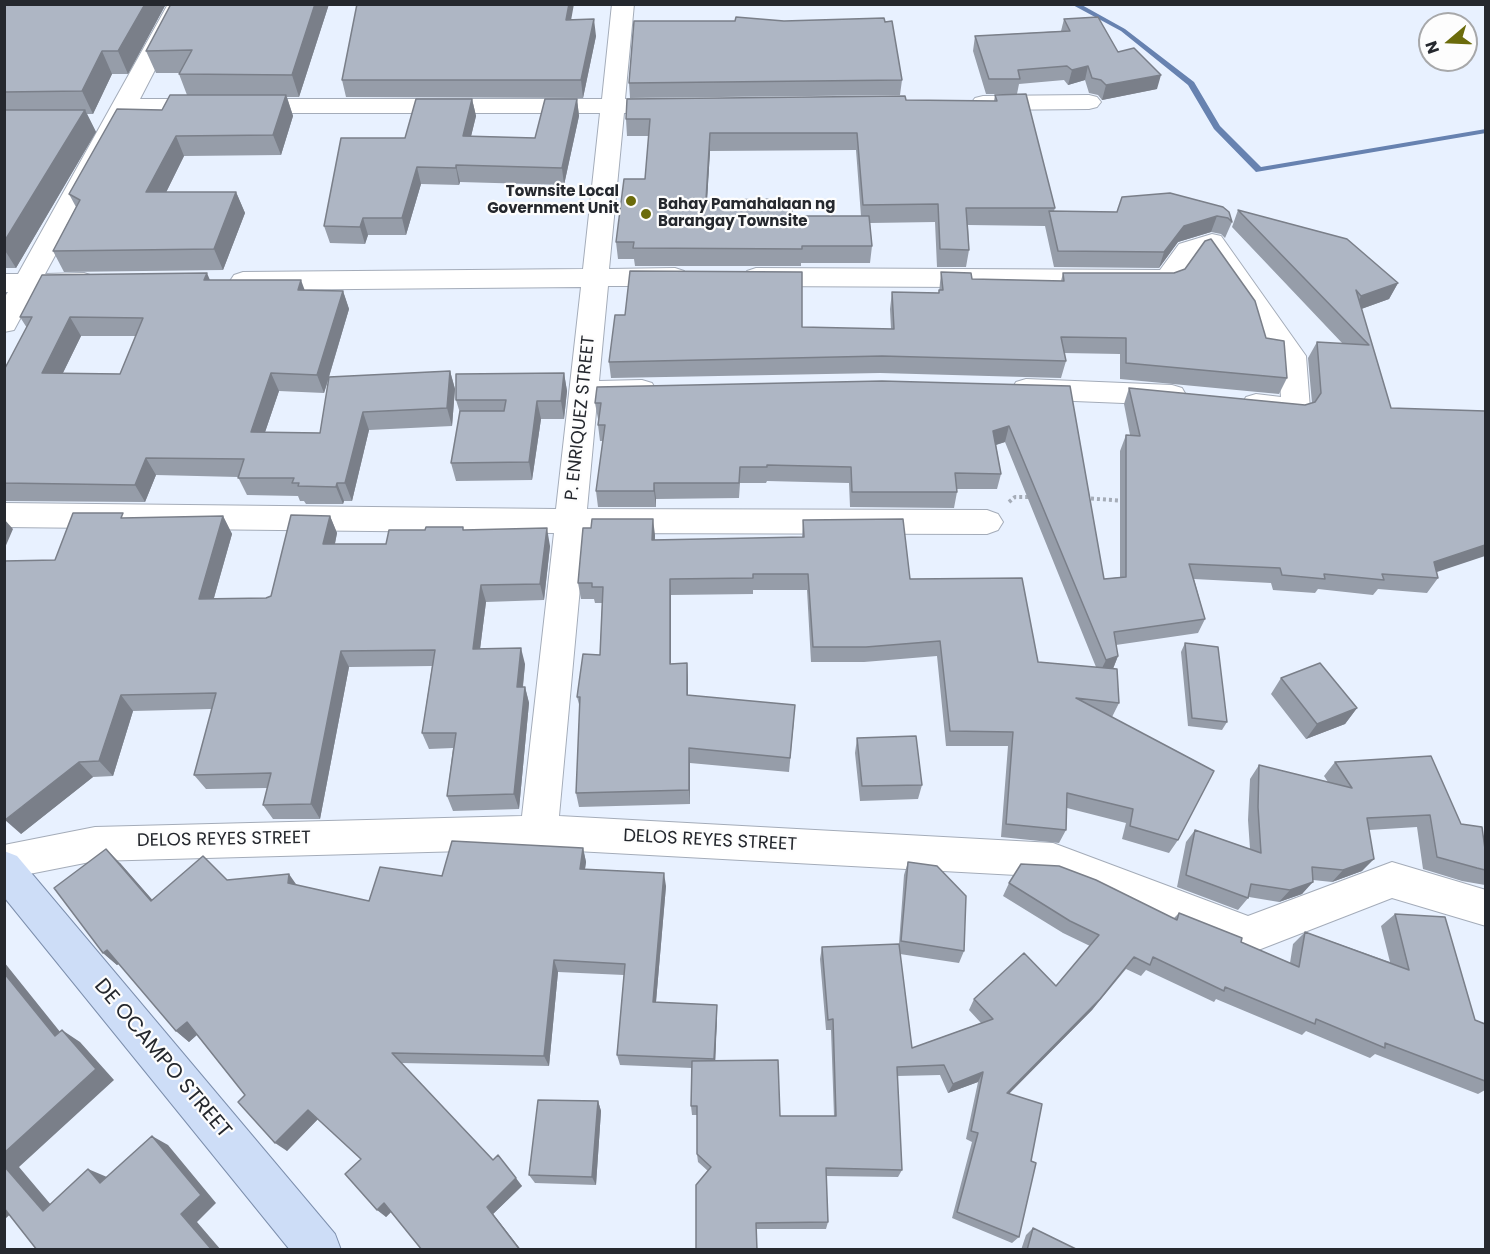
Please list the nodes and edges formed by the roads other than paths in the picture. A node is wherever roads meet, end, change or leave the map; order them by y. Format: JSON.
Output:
{"nodes":[{"id":1,"x":179,"y":4,"type":"edge"},
{"id":2,"x":623,"y":4,"type":"edge"},
{"id":3,"x":1089,"y":102,"type":"dead end"},
{"id":4,"x":958,"y":103,"type":"edge"},
{"id":5,"x":696,"y":106,"type":"edge"},
{"id":6,"x":612,"y":107,"type":"junction"},
{"id":7,"x":112,"y":117,"type":"junction"},
{"id":8,"x":596,"y":277,"type":"junction"},
{"id":9,"x":216,"y":281,"type":"edge"},
{"id":10,"x":109,"y":282,"type":"edge"},
{"id":11,"x":15,"y":283,"type":"edge"},
{"id":12,"x":4,"y":323,"type":"edge"},
{"id":13,"x":998,"y":388,"type":"edge"},
{"id":14,"x":667,"y":389,"type":"edge"},
{"id":15,"x":584,"y":391,"type":"junction"},
{"id":16,"x":1195,"y":398,"type":"edge"},
{"id":17,"x":1229,"y":401,"type":"edge"},
{"id":18,"x":4,"y":515,"type":"edge"},
{"id":19,"x":570,"y":521,"type":"junction"},
{"id":20,"x":987,"y":522,"type":"road end"},
{"id":21,"x":539,"y":832,"type":"junction"},
{"id":22,"x":4,"y":862,"type":"edge"},
{"id":23,"x":4,"y":868,"type":"edge"},
{"id":24,"x":1485,"y":908,"type":"edge"},
{"id":25,"x":319,"y":1250,"type":"edge"}],
"edges":[{"from":1,"to":7,"type":"street"},
{"from":2,"to":6,"type":"street","name":"P. ENRIQUEZ STREET"},
{"from":3,"to":4,"type":"street"},
{"from":5,"to":6,"type":"street"},
{"from":6,"to":7,"type":"street"},
{"from":6,"to":8,"type":"street","name":"P. ENRIQUEZ STREET"},
{"from":7,"to":11,"type":"street"},
{"from":8,"to":9,"type":"street"},
{"from":8,"to":15,"type":"street","name":"P. ENRIQUEZ STREET"},
{"from":8,"to":17,"type":"street"},
{"from":10,"to":11,"type":"street"},
{"from":11,"to":12,"type":"street"},
{"from":13,"to":16,"type":"street"},
{"from":14,"to":15,"type":"street"},
{"from":15,"to":19,"type":"street","name":"P. ENRIQUEZ STREET"},
{"from":18,"to":19,"type":"street"},
{"from":19,"to":20,"type":"street"},
{"from":19,"to":21,"type":"street","name":"P. ENRIQUEZ STREET"},
{"from":21,"to":22,"type":"street","name":"DELOS REYES STREET"},
{"from":21,"to":24,"type":"street","name":"DELOS REYES STREET"},
{"from":23,"to":25,"type":"main road","name":"DE OCAMPO STREET"}]}
